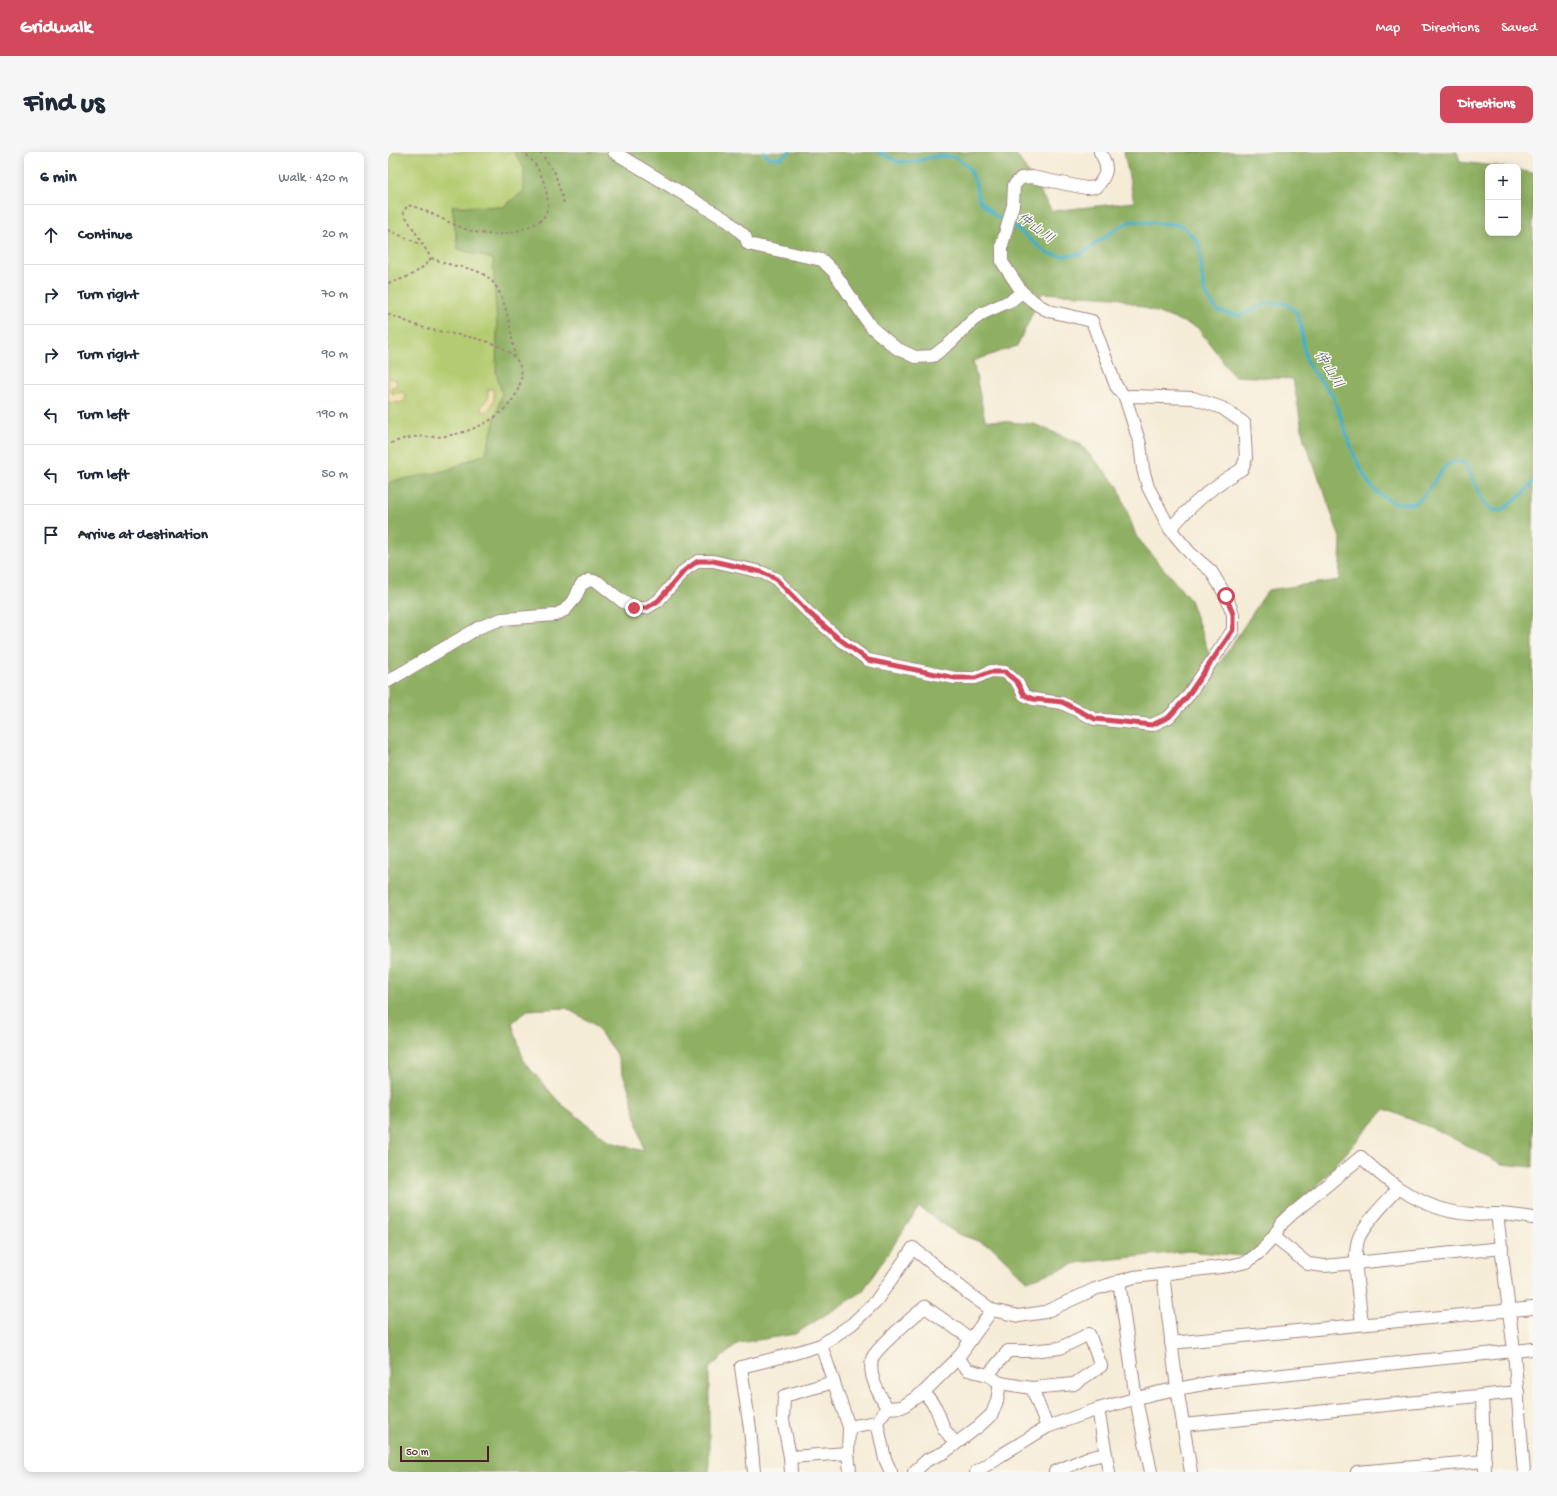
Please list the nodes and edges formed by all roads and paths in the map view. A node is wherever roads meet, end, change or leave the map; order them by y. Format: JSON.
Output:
{"nodes":[{"id":1,"x":524,"y":152,"type":"edge"},
{"id":2,"x":540,"y":152,"type":"edge"},
{"id":3,"x":614,"y":152,"type":"edge"},
{"id":4,"x":1100,"y":152,"type":"edge"},
{"id":5,"x":564,"y":203,"type":"dead end"},
{"id":6,"x":388,"y":230,"type":"edge"},
{"id":7,"x":422,"y":245,"type":"junction"},
{"id":8,"x":430,"y":258,"type":"junction"},
{"id":9,"x":388,"y":283,"type":"edge"},
{"id":10,"x":1022,"y":292,"type":"junction"},
{"id":11,"x":388,"y":314,"type":"edge"},
{"id":12,"x":515,"y":357,"type":"junction"},
{"id":13,"x":1125,"y":398,"type":"junction"},
{"id":14,"x":388,"y":444,"type":"edge"},
{"id":15,"x":1170,"y":529,"type":"junction"},
{"id":16,"x":388,"y":682,"type":"edge"},
{"id":17,"x":1398,"y":1189,"type":"junction"},
{"id":18,"x":1498,"y":1214,"type":"junction"},
{"id":19,"x":1533,"y":1218,"type":"edge"},
{"id":20,"x":1274,"y":1237,"type":"junction"},
{"id":21,"x":1502,"y":1248,"type":"junction"},
{"id":22,"x":1356,"y":1262,"type":"junction"},
{"id":23,"x":1163,"y":1274,"type":"junction"},
{"id":24,"x":1119,"y":1281,"type":"junction"},
{"id":25,"x":1533,"y":1308,"type":"edge"},
{"id":26,"x":992,"y":1310,"type":"junction"},
{"id":27,"x":1509,"y":1310,"type":"junction"},
{"id":28,"x":1362,"y":1324,"type":"junction"},
{"id":29,"x":971,"y":1339,"type":"junction"},
{"id":30,"x":1172,"y":1342,"type":"junction"},
{"id":31,"x":821,"y":1344,"type":"junction"},
{"id":32,"x":1533,"y":1349,"type":"edge"},
{"id":33,"x":1514,"y":1351,"type":"junction"},
{"id":34,"x":957,"y":1359,"type":"junction"},
{"id":35,"x":988,"y":1375,"type":"junction"},
{"id":36,"x":834,"y":1382,"type":"junction"},
{"id":37,"x":1000,"y":1383,"type":"junction"},
{"id":38,"x":1032,"y":1388,"type":"junction"},
{"id":39,"x":1177,"y":1388,"type":"junction"},
{"id":40,"x":924,"y":1392,"type":"junction"},
{"id":41,"x":1518,"y":1392,"type":"junction"},
{"id":42,"x":1482,"y":1396,"type":"junction"},
{"id":43,"x":1136,"y":1399,"type":"junction"},
{"id":44,"x":887,"y":1408,"type":"junction"},
{"id":45,"x":1098,"y":1409,"type":"junction"},
{"id":46,"x":877,"y":1422,"type":"junction"},
{"id":47,"x":1183,"y":1425,"type":"junction"},
{"id":48,"x":849,"y":1427,"type":"junction"},
{"id":49,"x":1047,"y":1427,"type":"junction"},
{"id":50,"x":955,"y":1443,"type":"junction"},
{"id":51,"x":848,"y":1453,"type":"junction"},
{"id":52,"x":1106,"y":1454,"type":"junction"},
{"id":53,"x":790,"y":1457,"type":"junction"},
{"id":54,"x":1485,"y":1466,"type":"edge"},
{"id":55,"x":754,"y":1472,"type":"edge"},
{"id":56,"x":790,"y":1472,"type":"edge"},
{"id":57,"x":850,"y":1472,"type":"edge"},
{"id":58,"x":891,"y":1472,"type":"edge"},
{"id":59,"x":914,"y":1472,"type":"edge"},
{"id":60,"x":976,"y":1472,"type":"edge"},
{"id":61,"x":1055,"y":1472,"type":"edge"},
{"id":62,"x":1109,"y":1472,"type":"edge"},
{"id":63,"x":1150,"y":1472,"type":"edge"},
{"id":64,"x":1191,"y":1472,"type":"edge"},
{"id":65,"x":1357,"y":1472,"type":"edge"},
{"id":66,"x":1524,"y":1472,"type":"edge"}],
"edges":[{"from":1,"to":7,"type":"path"},
{"from":2,"to":5,"type":"path"},
{"from":3,"to":10,"type":"street"},
{"from":4,"to":10,"type":"street"},
{"from":6,"to":7,"type":"path"},
{"from":7,"to":8,"type":"path"},
{"from":8,"to":9,"type":"path"},
{"from":8,"to":12,"type":"path"},
{"from":10,"to":13,"type":"street"},
{"from":11,"to":12,"type":"path"},
{"from":12,"to":14,"type":"path"},
{"from":13,"to":15,"type":"street"},
{"from":13,"to":15,"type":"street"},
{"from":15,"to":16,"type":"street"},
{"from":17,"to":18,"type":"street"},
{"from":17,"to":20,"type":"street"},
{"from":17,"to":22,"type":"street"},
{"from":18,"to":19,"type":"street"},
{"from":18,"to":21,"type":"street"},
{"from":20,"to":22,"type":"street"},
{"from":20,"to":23,"type":"street"},
{"from":21,"to":22,"type":"street"},
{"from":21,"to":27,"type":"street"},
{"from":22,"to":28,"type":"street"},
{"from":23,"to":24,"type":"street"},
{"from":23,"to":30,"type":"street"},
{"from":24,"to":26,"type":"street"},
{"from":24,"to":43,"type":"street"},
{"from":25,"to":27,"type":"street"},
{"from":26,"to":29,"type":"street"},
{"from":26,"to":31,"type":"street"},
{"from":27,"to":28,"type":"street"},
{"from":27,"to":33,"type":"street"},
{"from":28,"to":30,"type":"street"},
{"from":29,"to":34,"type":"street"},
{"from":29,"to":44,"type":"street"},
{"from":30,"to":39,"type":"street"},
{"from":31,"to":36,"type":"street"},
{"from":31,"to":55,"type":"street"},
{"from":32,"to":33,"type":"street"},
{"from":33,"to":39,"type":"street"},
{"from":33,"to":41,"type":"street"},
{"from":34,"to":35,"type":"street"},
{"from":34,"to":40,"type":"street"},
{"from":35,"to":37,"type":"street"},
{"from":35,"to":38,"type":"street"},
{"from":36,"to":48,"type":"street"},
{"from":36,"to":53,"type":"street"},
{"from":37,"to":38,"type":"street"},
{"from":37,"to":50,"type":"street"},
{"from":38,"to":49,"type":"street"},
{"from":39,"to":43,"type":"street"},
{"from":39,"to":47,"type":"street"},
{"from":40,"to":44,"type":"street"},
{"from":40,"to":50,"type":"street"},
{"from":41,"to":42,"type":"street"},
{"from":41,"to":66,"type":"street"},
{"from":42,"to":47,"type":"street"},
{"from":42,"to":54,"type":"street"},
{"from":43,"to":45,"type":"street"},
{"from":43,"to":63,"type":"street"},
{"from":44,"to":46,"type":"street"},
{"from":45,"to":49,"type":"street"},
{"from":45,"to":52,"type":"street"},
{"from":46,"to":48,"type":"street"},
{"from":46,"to":58,"type":"street"},
{"from":47,"to":64,"type":"street"},
{"from":48,"to":51,"type":"street"},
{"from":49,"to":60,"type":"street"},
{"from":50,"to":59,"type":"street"},
{"from":51,"to":53,"type":"street"},
{"from":51,"to":57,"type":"street"},
{"from":52,"to":61,"type":"street"},
{"from":52,"to":62,"type":"street"},
{"from":53,"to":56,"type":"street"},
{"from":54,"to":65,"type":"street"}]}
